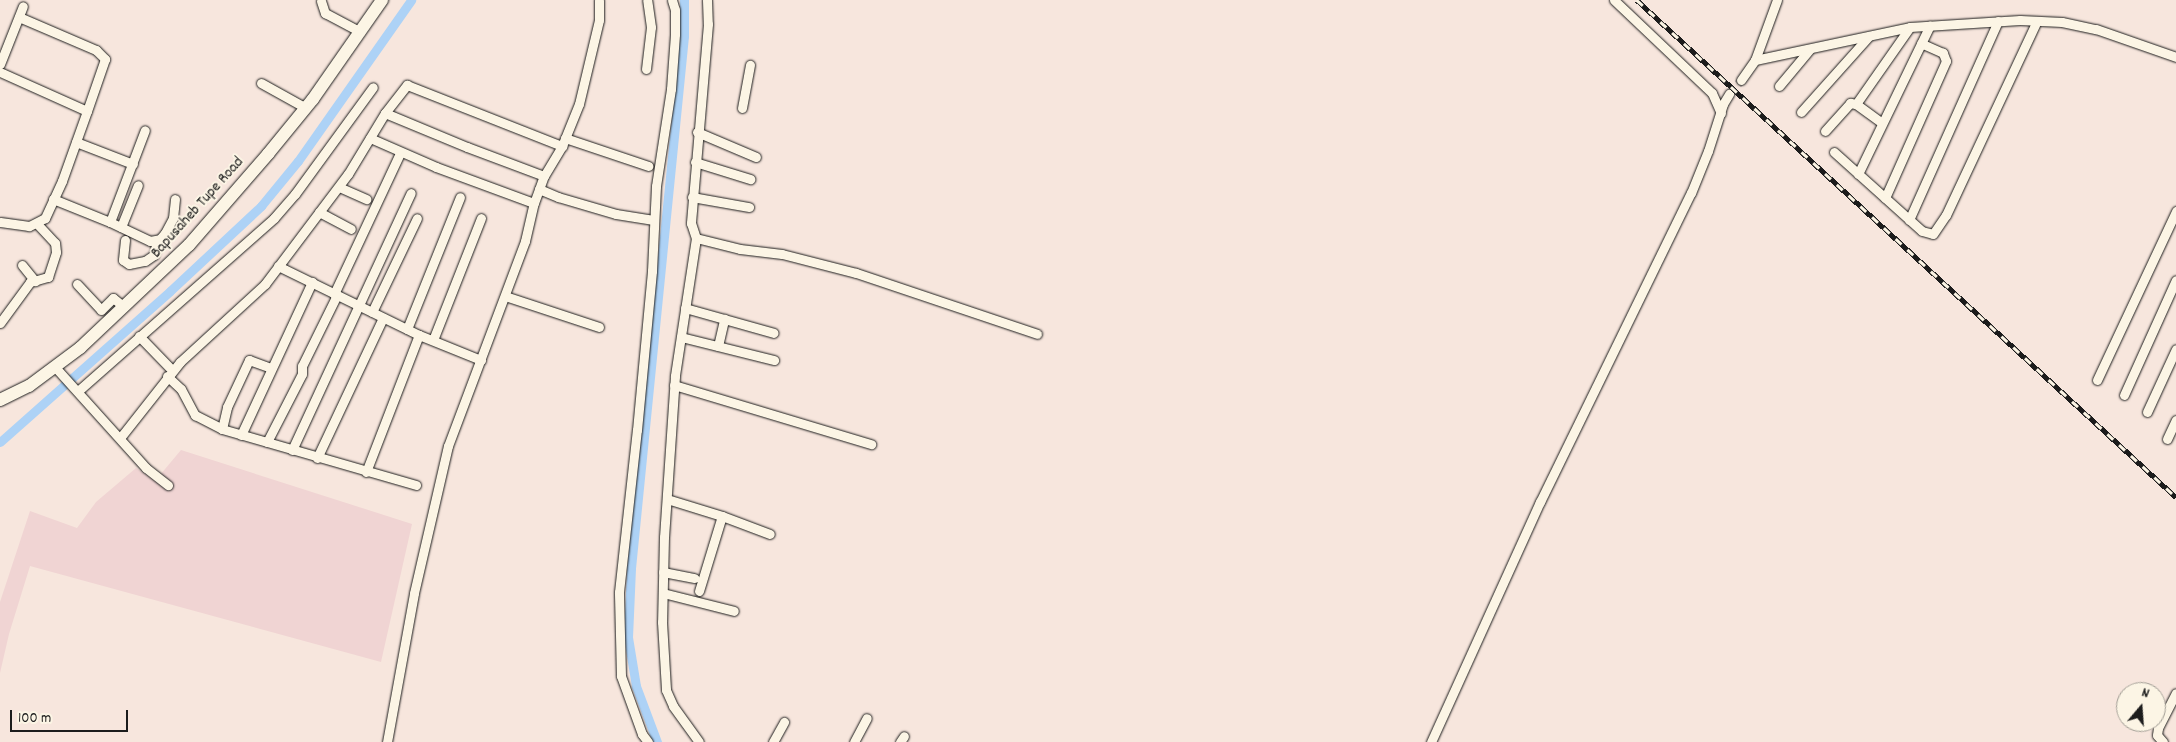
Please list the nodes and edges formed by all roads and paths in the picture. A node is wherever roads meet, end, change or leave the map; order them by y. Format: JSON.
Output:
{"nodes":[{"id":1,"x":599,"y":0,"type":"edge"},
{"id":2,"x":647,"y":0,"type":"edge"},
{"id":3,"x":672,"y":0,"type":"edge"},
{"id":4,"x":707,"y":0,"type":"edge"},
{"id":5,"x":1614,"y":0,"type":"edge"},
{"id":6,"x":1777,"y":0,"type":"edge"},
{"id":7,"x":321,"y":1,"type":"edge"},
{"id":8,"x":378,"y":1,"type":"edge"},
{"id":9,"x":23,"y":6,"type":"dead end"},
{"id":10,"x":19,"y":17,"type":"junction"},
{"id":11,"x":1998,"y":21,"type":"junction"},
{"id":12,"x":2037,"y":21,"type":"junction"},
{"id":13,"x":1930,"y":25,"type":"junction"},
{"id":14,"x":1910,"y":28,"type":"junction"},
{"id":15,"x":360,"y":32,"type":"junction"},
{"id":16,"x":1869,"y":36,"type":"junction"},
{"id":17,"x":1921,"y":43,"type":"junction"},
{"id":18,"x":1810,"y":49,"type":"junction"},
{"id":19,"x":2,"y":52,"type":"edge"},
{"id":20,"x":2176,"y":56,"type":"edge"},
{"id":21,"x":1755,"y":60,"type":"junction"},
{"id":22,"x":0,"y":64,"type":"edge"},
{"id":23,"x":750,"y":65,"type":"dead end"},
{"id":24,"x":646,"y":69,"type":"dead end"},
{"id":25,"x":0,"y":72,"type":"edge"},
{"id":26,"x":1741,"y":80,"type":"tunnel mouth"},
{"id":27,"x":261,"y":83,"type":"dead end"},
{"id":28,"x":1779,"y":86,"type":"dead end"},
{"id":29,"x":373,"y":87,"type":"dead end"},
{"id":30,"x":1729,"y":94,"type":"tunnel mouth"},
{"id":31,"x":1856,"y":104,"type":"junction"},
{"id":32,"x":306,"y":108,"type":"junction"},
{"id":33,"x":742,"y":108,"type":"dead end"},
{"id":34,"x":87,"y":111,"type":"junction"},
{"id":35,"x":1800,"y":112,"type":"dead end"},
{"id":36,"x":385,"y":113,"type":"junction"},
{"id":37,"x":1721,"y":113,"type":"junction"},
{"id":38,"x":1882,"y":123,"type":"junction"},
{"id":39,"x":145,"y":130,"type":"dead end"},
{"id":40,"x":1825,"y":131,"type":"dead end"},
{"id":41,"x":697,"y":132,"type":"junction"},
{"id":42,"x":370,"y":138,"type":"junction"},
{"id":43,"x":76,"y":142,"type":"junction"},
{"id":44,"x":564,"y":142,"type":"junction"},
{"id":45,"x":1834,"y":152,"type":"dead end"},
{"id":46,"x":400,"y":153,"type":"junction"},
{"id":47,"x":756,"y":157,"type":"dead end"},
{"id":48,"x":695,"y":162,"type":"junction"},
{"id":49,"x":133,"y":164,"type":"junction"},
{"id":50,"x":648,"y":166,"type":"dead end"},
{"id":51,"x":1858,"y":174,"type":"junction"},
{"id":52,"x":544,"y":176,"type":"junction"},
{"id":53,"x":750,"y":179,"type":"dead end"},
{"id":54,"x":138,"y":185,"type":"dead end"},
{"id":55,"x":338,"y":187,"type":"junction"},
{"id":56,"x":539,"y":189,"type":"junction"},
{"id":57,"x":411,"y":193,"type":"dead end"},
{"id":58,"x":460,"y":197,"type":"dead end"},
{"id":59,"x":692,"y":197,"type":"junction"},
{"id":60,"x":1885,"y":198,"type":"junction"},
{"id":61,"x":54,"y":199,"type":"junction"},
{"id":62,"x":175,"y":199,"type":"dead end"},
{"id":63,"x":366,"y":199,"type":"dead end"},
{"id":64,"x":534,"y":203,"type":"junction"},
{"id":65,"x":749,"y":207,"type":"dead end"},
{"id":66,"x":2176,"y":211,"type":"edge"},
{"id":67,"x":319,"y":212,"type":"junction"},
{"id":68,"x":417,"y":218,"type":"dead end"},
{"id":69,"x":481,"y":218,"type":"dead end"},
{"id":70,"x":654,"y":220,"type":"junction"},
{"id":71,"x":1909,"y":220,"type":"junction"},
{"id":72,"x":0,"y":222,"type":"edge"},
{"id":73,"x":110,"y":222,"type":"junction"},
{"id":74,"x":37,"y":224,"type":"junction"},
{"id":75,"x":121,"y":227,"type":"junction"},
{"id":76,"x":351,"y":229,"type":"dead end"},
{"id":77,"x":696,"y":238,"type":"junction"},
{"id":78,"x":125,"y":240,"type":"dead end"},
{"id":79,"x":157,"y":240,"type":"junction"},
{"id":80,"x":22,"y":265,"type":"dead end"},
{"id":81,"x":278,"y":266,"type":"junction"},
{"id":82,"x":2176,"y":280,"type":"edge"},
{"id":83,"x":35,"y":281,"type":"junction"},
{"id":84,"x":312,"y":282,"type":"junction"},
{"id":85,"x":77,"y":284,"type":"dead end"},
{"id":86,"x":336,"y":295,"type":"junction"},
{"id":87,"x":505,"y":296,"type":"junction"},
{"id":88,"x":358,"y":306,"type":"junction"},
{"id":89,"x":124,"y":308,"type":"junction"},
{"id":90,"x":685,"y":308,"type":"junction"},
{"id":91,"x":372,"y":312,"type":"junction"},
{"id":92,"x":383,"y":318,"type":"junction"},
{"id":93,"x":724,"y":319,"type":"junction"},
{"id":94,"x":0,"y":323,"type":"edge"},
{"id":95,"x":599,"y":327,"type":"dead end"},
{"id":96,"x":407,"y":329,"type":"junction"},
{"id":97,"x":774,"y":333,"type":"dead end"},
{"id":98,"x":419,"y":334,"type":"junction"},
{"id":99,"x":1036,"y":334,"type":"dead end"},
{"id":100,"x":139,"y":336,"type":"junction"},
{"id":101,"x":681,"y":336,"type":"junction"},
{"id":102,"x":433,"y":340,"type":"junction"},
{"id":103,"x":718,"y":346,"type":"junction"},
{"id":104,"x":2176,"y":348,"type":"edge"},
{"id":105,"x":480,"y":360,"type":"junction"},
{"id":106,"x":774,"y":360,"type":"dead end"},
{"id":107,"x":271,"y":368,"type":"junction"},
{"id":108,"x":57,"y":369,"type":"junction"},
{"id":109,"x":170,"y":373,"type":"junction"},
{"id":110,"x":2097,"y":380,"type":"dead end"},
{"id":111,"x":674,"y":384,"type":"junction"},
{"id":112,"x":76,"y":389,"type":"junction"},
{"id":113,"x":2124,"y":395,"type":"dead end"},
{"id":114,"x":0,"y":400,"type":"edge"},
{"id":115,"x":2147,"y":412,"type":"dead end"},
{"id":116,"x":2176,"y":420,"type":"edge"},
{"id":117,"x":222,"y":429,"type":"junction"},
{"id":118,"x":241,"y":435,"type":"junction"},
{"id":119,"x":120,"y":438,"type":"junction"},
{"id":120,"x":2167,"y":439,"type":"dead end"},
{"id":121,"x":267,"y":442,"type":"junction"},
{"id":122,"x":871,"y":444,"type":"dead end"},
{"id":123,"x":292,"y":450,"type":"junction"},
{"id":124,"x":318,"y":458,"type":"junction"},
{"id":125,"x":366,"y":472,"type":"junction"},
{"id":126,"x":168,"y":485,"type":"dead end"},
{"id":127,"x":416,"y":485,"type":"dead end"},
{"id":128,"x":667,"y":499,"type":"junction"},
{"id":129,"x":722,"y":516,"type":"junction"},
{"id":130,"x":770,"y":534,"type":"dead end"},
{"id":131,"x":663,"y":572,"type":"junction"},
{"id":132,"x":694,"y":578,"type":"dead end"},
{"id":133,"x":699,"y":591,"type":"dead end"},
{"id":134,"x":663,"y":594,"type":"junction"},
{"id":135,"x":734,"y":611,"type":"dead end"},
{"id":136,"x":2176,"y":693,"type":"edge"},
{"id":137,"x":867,"y":718,"type":"dead end"},
{"id":138,"x":784,"y":722,"type":"dead end"},
{"id":139,"x":387,"y":742,"type":"edge"},
{"id":140,"x":648,"y":742,"type":"edge"},
{"id":141,"x":699,"y":742,"type":"edge"},
{"id":142,"x":773,"y":742,"type":"edge"},
{"id":143,"x":854,"y":742,"type":"edge"},
{"id":144,"x":1431,"y":742,"type":"edge"},
{"id":145,"x":2163,"y":742,"type":"edge"}],
"edges":[{"from":1,"to":44,"type":"street"},
{"from":2,"to":24,"type":"street"},
{"from":3,"to":70,"type":"street"},
{"from":4,"to":41,"type":"street"},
{"from":5,"to":37,"type":"street"},
{"from":6,"to":21,"type":"street"},
{"from":7,"to":15,"type":"street"},
{"from":8,"to":15,"type":"street","name":"Bapusaheb Tupe Road"},
{"from":9,"to":10,"type":"street"},
{"from":10,"to":19,"type":"street"},
{"from":10,"to":34,"type":"street"},
{"from":11,"to":12,"type":"street"},
{"from":11,"to":13,"type":"street"},
{"from":11,"to":71,"type":"street"},
{"from":12,"to":20,"type":"street"},
{"from":12,"to":71,"type":"street"},
{"from":13,"to":14,"type":"street"},
{"from":13,"to":17,"type":"street"},
{"from":14,"to":16,"type":"street"},
{"from":14,"to":31,"type":"street"},
{"from":15,"to":32,"type":"street","name":"Bapusaheb Tupe Road"},
{"from":16,"to":18,"type":"street"},
{"from":16,"to":35,"type":"street"},
{"from":17,"to":38,"type":"street"},
{"from":17,"to":60,"type":"street"},
{"from":18,"to":21,"type":"street"},
{"from":18,"to":28,"type":"street"},
{"from":19,"to":22,"type":"street"},
{"from":21,"to":26,"type":"street"},
{"from":23,"to":33,"type":"street"},
{"from":25,"to":34,"type":"street"},
{"from":27,"to":32,"type":"street"},
{"from":29,"to":100,"type":"street"},
{"from":30,"to":37,"type":"street"},
{"from":31,"to":38,"type":"street"},
{"from":31,"to":40,"type":"street"},
{"from":32,"to":89,"type":"street","name":"Bapusaheb Tupe Road"},
{"from":34,"to":43,"type":"street"},
{"from":36,"to":42,"type":"street"},
{"from":36,"to":44,"type":"street"},
{"from":36,"to":52,"type":"street"},
{"from":37,"to":144,"type":"street"},
{"from":38,"to":51,"type":"street"},
{"from":39,"to":49,"type":"street"},
{"from":41,"to":47,"type":"street"},
{"from":41,"to":48,"type":"street"},
{"from":42,"to":46,"type":"street"},
{"from":42,"to":55,"type":"street"},
{"from":43,"to":49,"type":"street"},
{"from":43,"to":61,"type":"street"},
{"from":44,"to":50,"type":"street"},
{"from":44,"to":52,"type":"street"},
{"from":45,"to":51,"type":"street"},
{"from":46,"to":64,"type":"street"},
{"from":46,"to":86,"type":"street"},
{"from":48,"to":53,"type":"street"},
{"from":48,"to":59,"type":"street"},
{"from":49,"to":73,"type":"street"},
{"from":51,"to":60,"type":"street"},
{"from":52,"to":56,"type":"street"},
{"from":54,"to":75,"type":"street"},
{"from":55,"to":63,"type":"street"},
{"from":55,"to":67,"type":"street"},
{"from":56,"to":64,"type":"street"},
{"from":56,"to":70,"type":"street"},
{"from":57,"to":88,"type":"street"},
{"from":58,"to":96,"type":"street"},
{"from":59,"to":65,"type":"street"},
{"from":59,"to":77,"type":"street"},
{"from":60,"to":71,"type":"street"},
{"from":61,"to":73,"type":"street"},
{"from":61,"to":74,"type":"street"},
{"from":62,"to":79,"type":"street"},
{"from":64,"to":87,"type":"street"},
{"from":66,"to":110,"type":"street"},
{"from":67,"to":76,"type":"street"},
{"from":67,"to":81,"type":"street"},
{"from":68,"to":91,"type":"street"},
{"from":69,"to":102,"type":"street"},
{"from":70,"to":140,"type":"street"},
{"from":72,"to":74,"type":"street"},
{"from":73,"to":75,"type":"street"},
{"from":74,"to":83,"type":"street"},
{"from":75,"to":79,"type":"street"},
{"from":77,"to":90,"type":"street"},
{"from":77,"to":99,"type":"street"},
{"from":78,"to":79,"type":"street"},
{"from":80,"to":83,"type":"street"},
{"from":81,"to":84,"type":"street"},
{"from":81,"to":109,"type":"street"},
{"from":82,"to":113,"type":"street"},
{"from":83,"to":94,"type":"street"},
{"from":84,"to":86,"type":"street"},
{"from":84,"to":107,"type":"street"},
{"from":85,"to":89,"type":"street"},
{"from":86,"to":88,"type":"street"},
{"from":86,"to":121,"type":"street"},
{"from":87,"to":95,"type":"street"},
{"from":87,"to":105,"type":"street"},
{"from":88,"to":91,"type":"street"},
{"from":88,"to":123,"type":"street"},
{"from":89,"to":108,"type":"street","name":"Bapusaheb Tupe Road"},
{"from":90,"to":93,"type":"street"},
{"from":90,"to":101,"type":"street"},
{"from":91,"to":92,"type":"street"},
{"from":92,"to":96,"type":"street"},
{"from":92,"to":124,"type":"street"},
{"from":93,"to":97,"type":"street"},
{"from":93,"to":103,"type":"street"},
{"from":96,"to":98,"type":"street"},
{"from":98,"to":102,"type":"street"},
{"from":98,"to":125,"type":"street"},
{"from":100,"to":109,"type":"street"},
{"from":100,"to":112,"type":"street"},
{"from":101,"to":103,"type":"street"},
{"from":101,"to":111,"type":"street"},
{"from":102,"to":105,"type":"street"},
{"from":103,"to":106,"type":"street"},
{"from":104,"to":115,"type":"street"},
{"from":105,"to":139,"type":"street"},
{"from":107,"to":117,"type":"street"},
{"from":107,"to":118,"type":"street"},
{"from":108,"to":112,"type":"street"},
{"from":108,"to":114,"type":"street","name":"Bapusaheb Tupe Road"},
{"from":109,"to":117,"type":"street"},
{"from":109,"to":119,"type":"street"},
{"from":111,"to":122,"type":"street"},
{"from":111,"to":128,"type":"street"},
{"from":112,"to":119,"type":"street"},
{"from":116,"to":120,"type":"street"},
{"from":117,"to":118,"type":"street"},
{"from":118,"to":121,"type":"street"},
{"from":119,"to":126,"type":"street"},
{"from":121,"to":123,"type":"street"},
{"from":123,"to":124,"type":"street"},
{"from":124,"to":125,"type":"street"},
{"from":125,"to":127,"type":"street"},
{"from":128,"to":129,"type":"street"},
{"from":128,"to":131,"type":"street"},
{"from":129,"to":130,"type":"street"},
{"from":129,"to":133,"type":"street"},
{"from":131,"to":132,"type":"street"},
{"from":131,"to":134,"type":"street"},
{"from":134,"to":135,"type":"street"},
{"from":134,"to":141,"type":"street"},
{"from":136,"to":145,"type":"street"},
{"from":137,"to":143,"type":"street"},
{"from":138,"to":142,"type":"street"}]}
